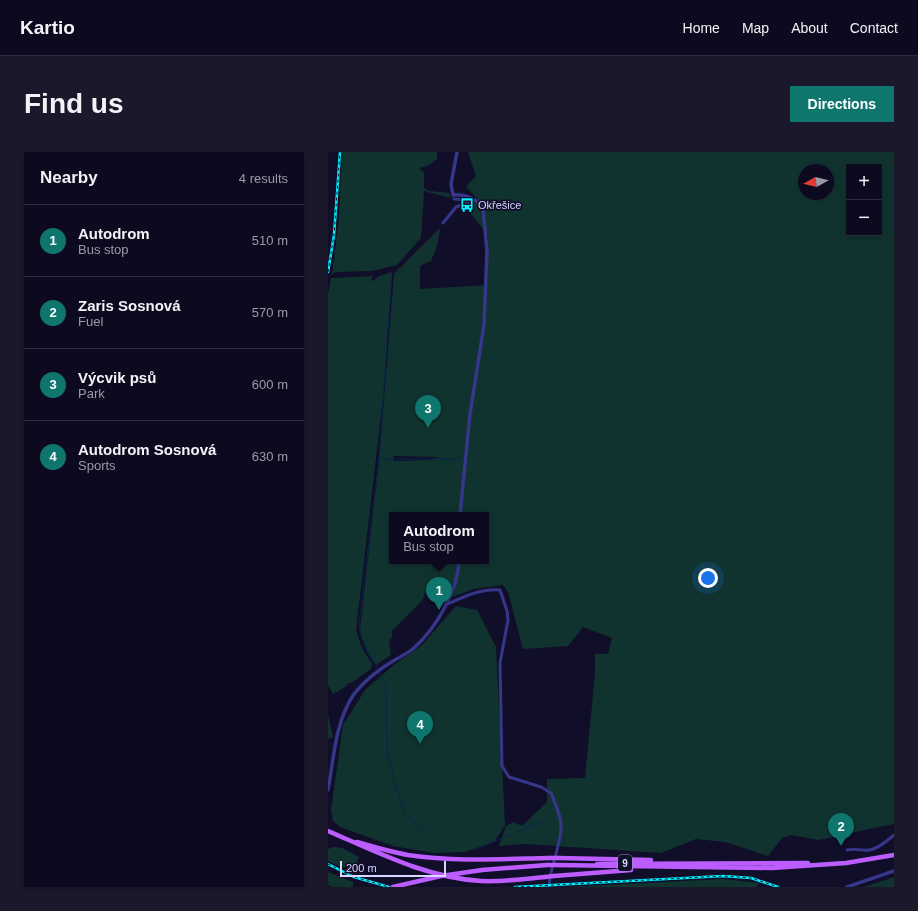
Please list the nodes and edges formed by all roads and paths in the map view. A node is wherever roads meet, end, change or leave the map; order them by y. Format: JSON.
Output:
{"nodes":[{"id":1,"x":457,"y":152,"type":"edge"},
{"id":2,"x":454,"y":197,"type":"junction"},
{"id":3,"x":474,"y":200,"type":"junction"},
{"id":4,"x":456,"y":207,"type":"junction"},
{"id":5,"x":443,"y":223,"type":"dead end"},
{"id":6,"x":460,"y":512,"type":"edge"},
{"id":7,"x":458,"y":564,"type":"edge"},
{"id":8,"x":444,"y":606,"type":"junction"},
{"id":9,"x":328,"y":790,"type":"edge"},
{"id":10,"x":328,"y":831,"type":"edge"},
{"id":11,"x":894,"y":835,"type":"edge"},
{"id":12,"x":346,"y":839,"type":"junction"},
{"id":13,"x":847,"y":850,"type":"dead end"},
{"id":14,"x":894,"y":854,"type":"edge"},
{"id":15,"x":877,"y":858,"type":"junction"},
{"id":16,"x":694,"y":863,"type":"junction"},
{"id":17,"x":556,"y":865,"type":"junction"},
{"id":18,"x":669,"y":867,"type":"junction"},
{"id":19,"x":894,"y":871,"type":"edge"},
{"id":20,"x":392,"y":887,"type":"edge"},
{"id":21,"x":549,"y":887,"type":"edge"},
{"id":22,"x":847,"y":887,"type":"edge"}],
"edges":[{"from":1,"to":2,"type":"street"},
{"from":2,"to":3,"type":"street"},
{"from":2,"to":4,"type":"street"},
{"from":3,"to":4,"type":"street"},
{"from":3,"to":6,"type":"street"},
{"from":4,"to":5,"type":"street"},
{"from":7,"to":8,"type":"street"},
{"from":8,"to":9,"type":"street"},
{"from":8,"to":21,"type":"street"},
{"from":10,"to":12,"type":"main road","number":"9"},
{"from":11,"to":13,"type":"street"},
{"from":12,"to":16,"type":"main road","number":"9","bridge":true},
{"from":12,"to":18,"type":"main road","number":"9","bridge":true},
{"from":14,"to":15,"type":"main road","number":"9"},
{"from":15,"to":16,"type":"main road","number":"9"},
{"from":15,"to":18,"type":"main road","number":"9"},
{"from":16,"to":17,"type":"main road","number":"9"},
{"from":17,"to":18,"type":"main road","number":"9"},
{"from":17,"to":20,"type":"main road","number":"9","bridge":true},
{"from":19,"to":22,"type":"street"}]}
